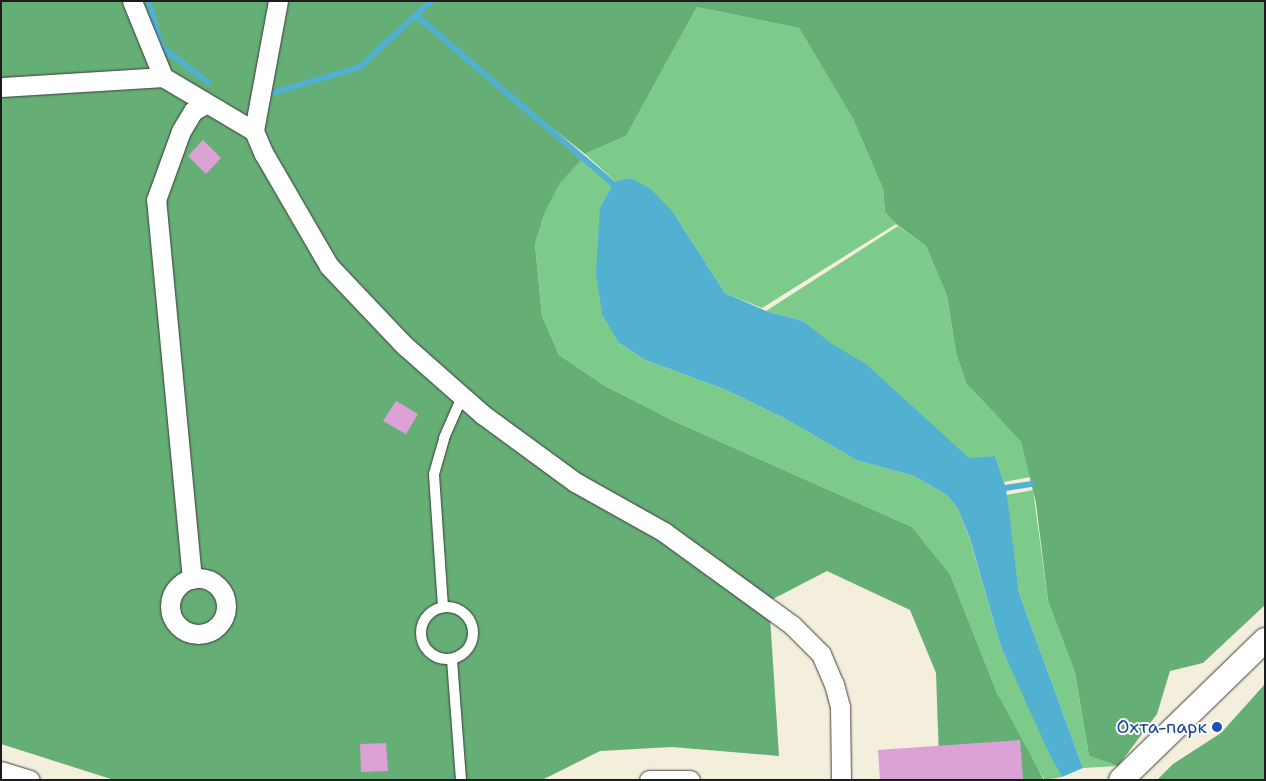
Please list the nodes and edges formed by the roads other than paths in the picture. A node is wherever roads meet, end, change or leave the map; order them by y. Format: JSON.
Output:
{"nodes":[{"id":1,"x":132,"y":1,"type":"edge"},
{"id":2,"x":278,"y":1,"type":"edge"},
{"id":3,"x":163,"y":77,"type":"junction"},
{"id":4,"x":1,"y":87,"type":"edge"},
{"id":5,"x":205,"y":104,"type":"junction"},
{"id":6,"x":254,"y":130,"type":"junction"},
{"id":7,"x":462,"y":397,"type":"junction"},
{"id":8,"x":192,"y":579,"type":"dead end"},
{"id":9,"x":443,"y":607,"type":"junction"},
{"id":10,"x":1265,"y":640,"type":"edge"},
{"id":11,"x":452,"y":660,"type":"junction"},
{"id":12,"x":1,"y":771,"type":"edge"},
{"id":13,"x":30,"y":780,"type":"edge"},
{"id":14,"x":461,"y":780,"type":"edge"},
{"id":15,"x":649,"y":780,"type":"edge"},
{"id":16,"x":690,"y":780,"type":"edge"},
{"id":17,"x":841,"y":780,"type":"edge"},
{"id":18,"x":1121,"y":780,"type":"edge"}],
"edges":[{"from":1,"to":3,"type":"street"},
{"from":2,"to":6,"type":"street"},
{"from":3,"to":4,"type":"street"},
{"from":3,"to":5,"type":"street"},
{"from":5,"to":6,"type":"street"},
{"from":5,"to":8,"type":"street"},
{"from":6,"to":7,"type":"street"},
{"from":7,"to":9,"type":"lane"},
{"from":7,"to":17,"type":"street"},
{"from":9,"to":11,"type":"lane"},
{"from":9,"to":11,"type":"lane"},
{"from":10,"to":18,"type":"street"},
{"from":11,"to":14,"type":"lane"},
{"from":12,"to":13,"type":"street"},
{"from":15,"to":16,"type":"street"}]}
